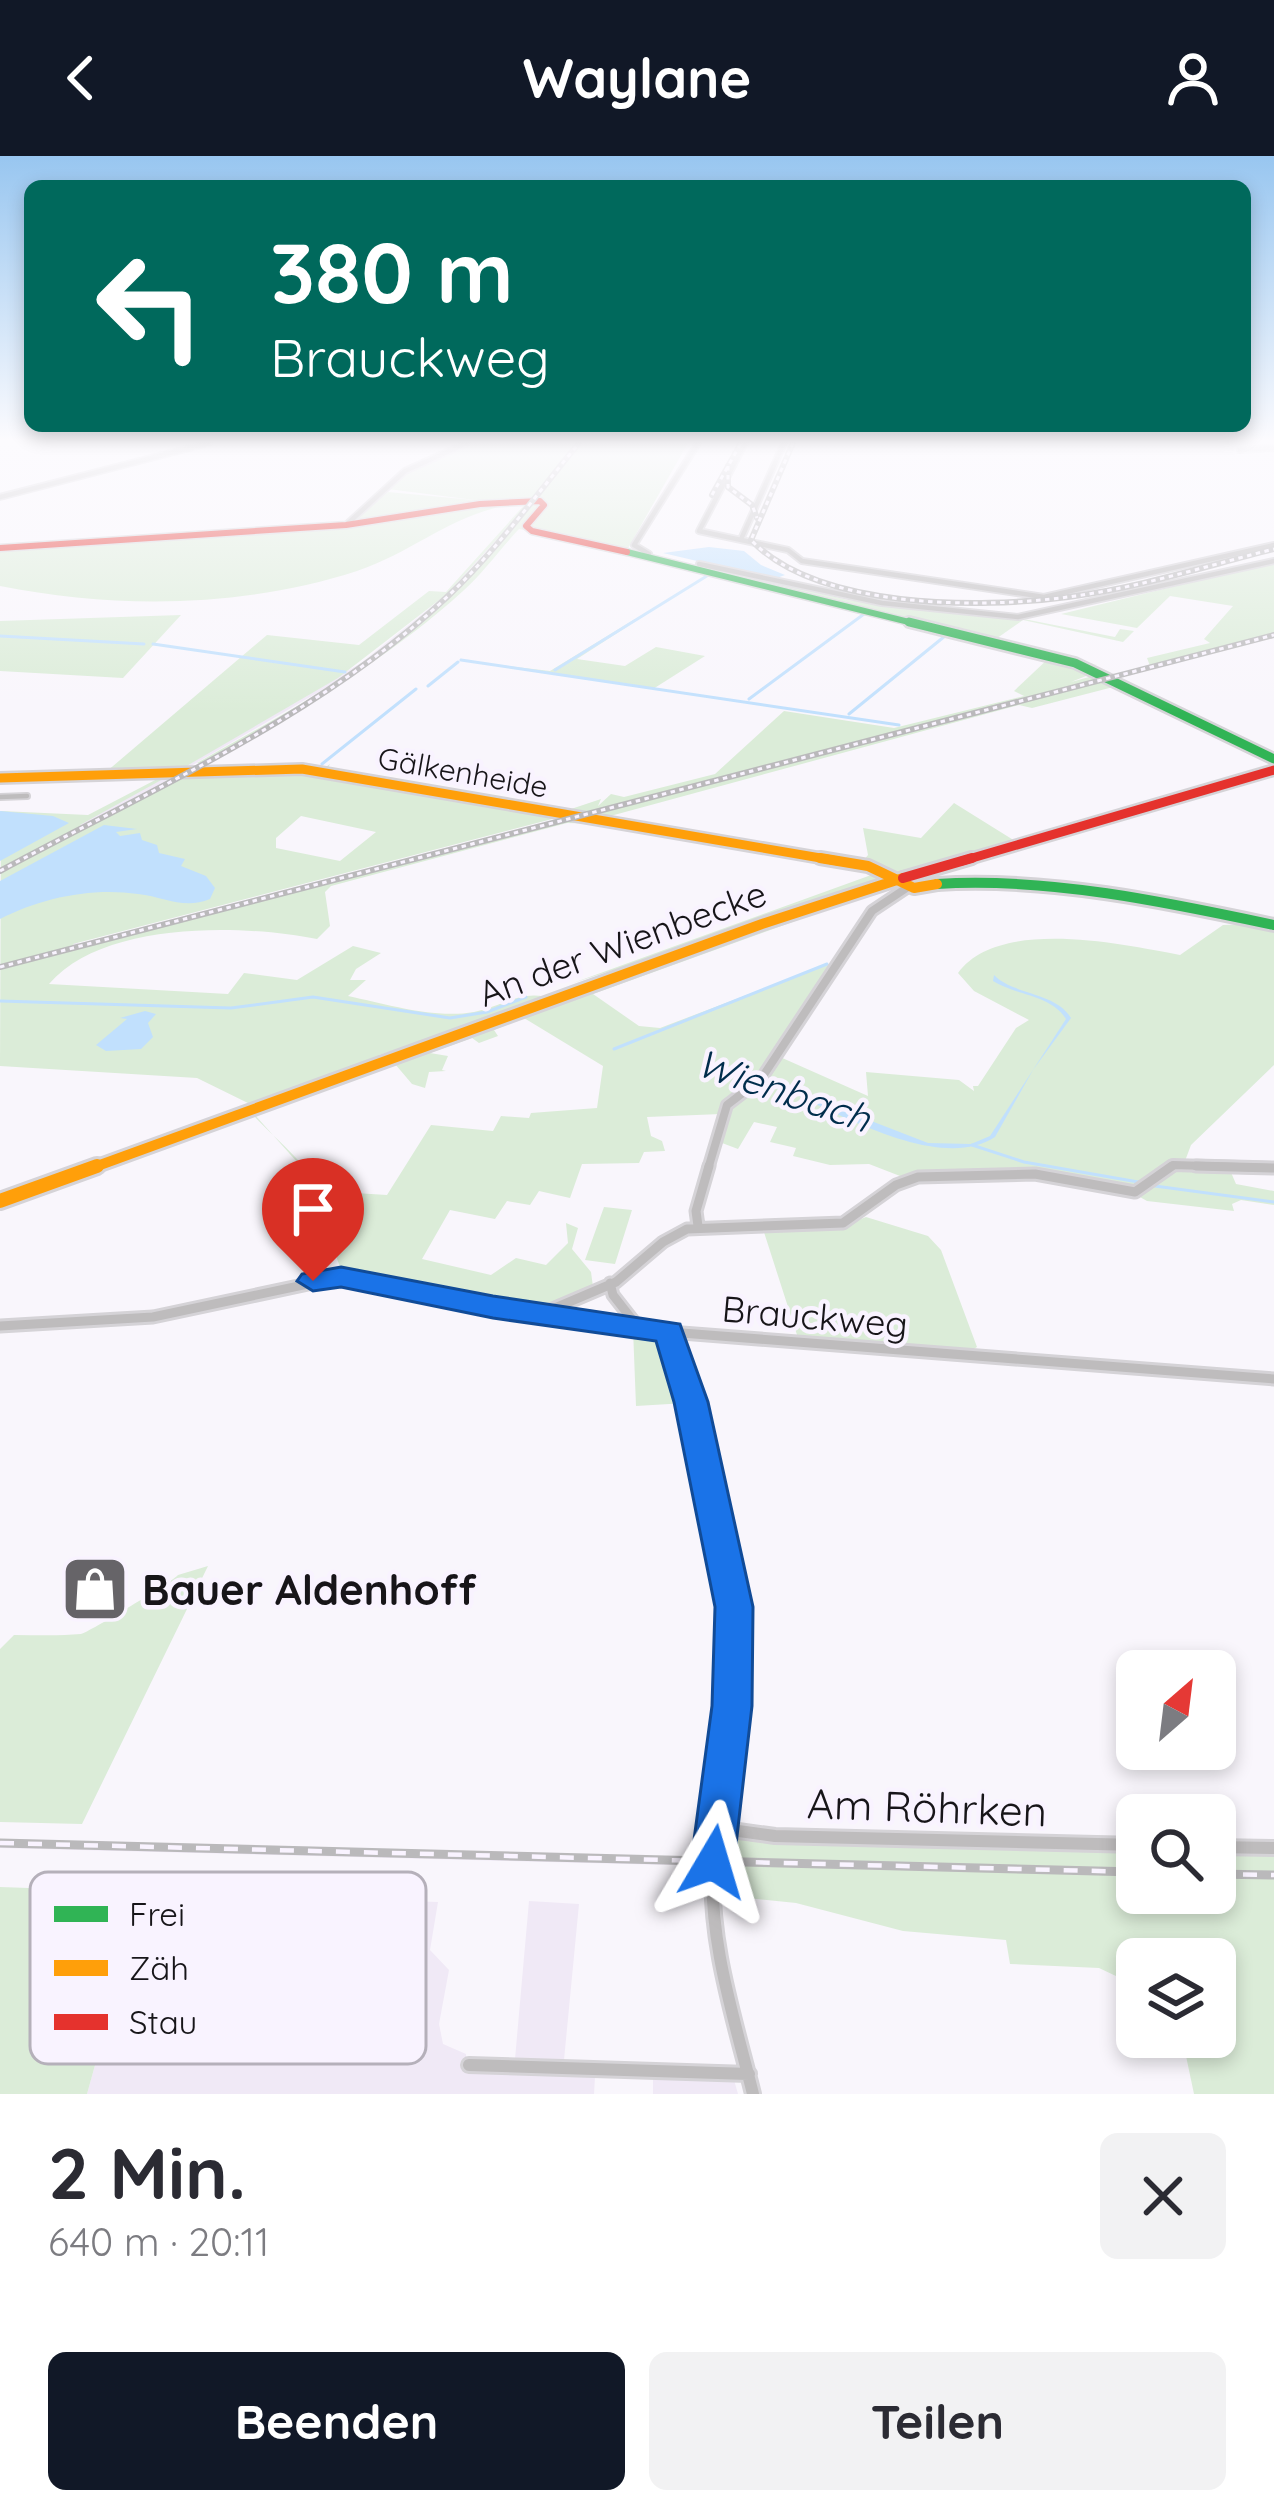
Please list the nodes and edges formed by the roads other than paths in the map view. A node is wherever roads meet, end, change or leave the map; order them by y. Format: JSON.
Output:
{"nodes":[{"id":1,"x":219,"y":533,"type":"edge"},
{"id":2,"x":543,"y":533,"type":"edge"},
{"id":3,"x":641,"y":533,"type":"edge"},
{"id":4,"x":714,"y":533,"type":"edge"},
{"id":5,"x":742,"y":536,"type":"joint"},
{"id":6,"x":1274,"y":545,"type":"edge"},
{"id":7,"x":0,"y":548,"type":"edge"},
{"id":8,"x":1274,"y":560,"type":"edge"},
{"id":9,"x":1274,"y":760,"type":"edge"},
{"id":10,"x":1274,"y":770,"type":"edge"},
{"id":11,"x":0,"y":778,"type":"edge"},
{"id":12,"x":27,"y":796,"type":"dead end"},
{"id":13,"x":0,"y":797,"type":"edge"},
{"id":14,"x":902,"y":883,"type":"junction"},
{"id":15,"x":1274,"y":925,"type":"edge"},
{"id":16,"x":1274,"y":1168,"type":"edge"},
{"id":17,"x":0,"y":1202,"type":"edge"},
{"id":18,"x":698,"y":1226,"type":"junction"},
{"id":19,"x":610,"y":1283,"type":"junction"},
{"id":20,"x":541,"y":1312,"type":"junction"},
{"id":21,"x":0,"y":1326,"type":"edge"},
{"id":22,"x":638,"y":1327,"type":"junction"},
{"id":23,"x":669,"y":1332,"type":"junction"},
{"id":24,"x":1274,"y":1379,"type":"edge"},
{"id":25,"x":717,"y":1828,"type":"junction"},
{"id":26,"x":1116,"y":1844,"type":"edge"},
{"id":27,"x":1236,"y":1847,"type":"edge"},
{"id":28,"x":1274,"y":1848,"type":"edge"},
{"id":29,"x":469,"y":2065,"type":"dead end"},
{"id":30,"x":749,"y":2074,"type":"junction"},
{"id":31,"x":753,"y":2094,"type":"edge"}],
"edges":[{"from":1,"to":7,"type":"street"},
{"from":2,"to":9,"type":"street"},
{"from":3,"to":8,"type":"street"},
{"from":4,"to":5,"type":"street"},
{"from":5,"to":6,"type":"street"},
{"from":10,"to":14,"type":"street","name":"An der Wienbecke"},
{"from":11,"to":14,"type":"street","name":"Gälkenheide"},
{"from":12,"to":13,"type":"street"},
{"from":14,"to":15,"type":"street","name":"Gälkenheide"},
{"from":14,"to":17,"type":"street","name":"An der Wienbecke"},
{"from":14,"to":18,"type":"street"},
{"from":16,"to":18,"type":"street"},
{"from":18,"to":19,"type":"street"},
{"from":19,"to":20,"type":"street"},
{"from":19,"to":22,"type":"street"},
{"from":20,"to":21,"type":"street","name":"Brauckweg"},
{"from":20,"to":22,"type":"street","name":"Brauckweg"},
{"from":22,"to":23,"type":"street","name":"Brauckweg"},
{"from":23,"to":24,"type":"street","name":"Brauckweg"},
{"from":23,"to":25,"type":"street"},
{"from":25,"to":26,"type":"street","name":"Am Röhrken"},
{"from":25,"to":30,"type":"street"},
{"from":27,"to":28,"type":"street"},
{"from":29,"to":30,"type":"street"},
{"from":30,"to":31,"type":"street"}]}
